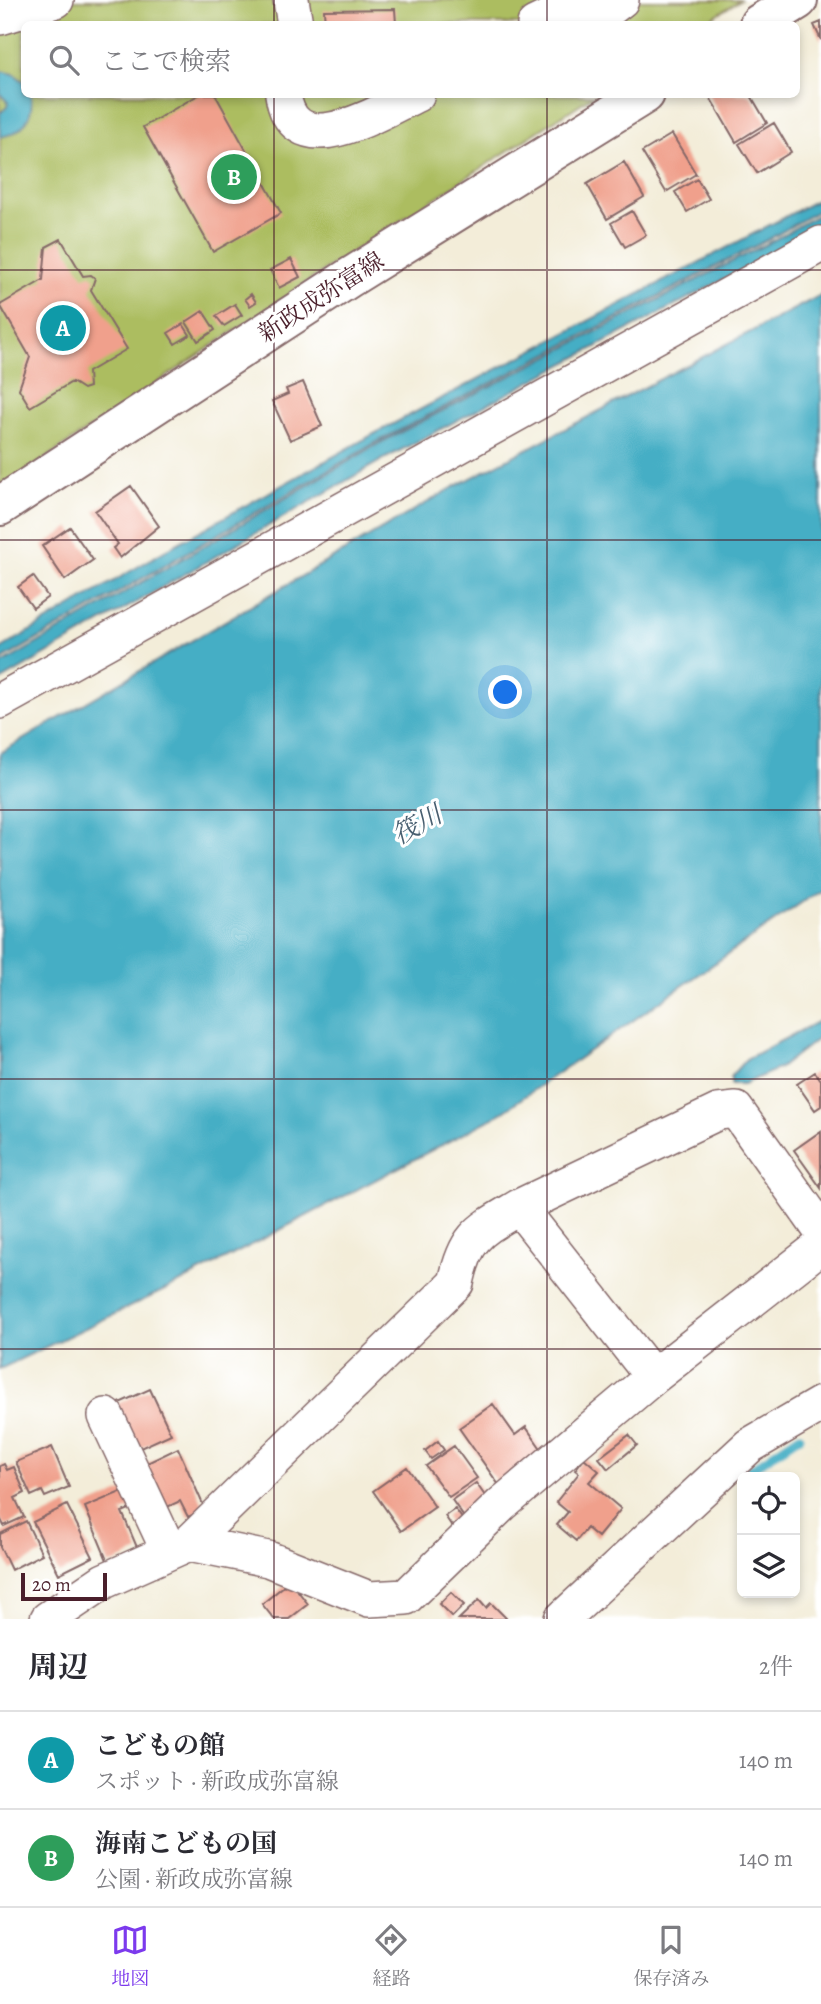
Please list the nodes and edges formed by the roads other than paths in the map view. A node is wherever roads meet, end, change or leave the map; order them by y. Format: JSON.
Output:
{"nodes":[{"id":1,"x":291,"y":0,"type":"edge"},
{"id":2,"x":585,"y":0,"type":"edge"},
{"id":3,"x":621,"y":0,"type":"edge"},
{"id":4,"x":798,"y":0,"type":"edge"},
{"id":5,"x":47,"y":1,"type":"edge"},
{"id":6,"x":0,"y":17,"type":"edge"},
{"id":7,"x":294,"y":21,"type":"edge"},
{"id":8,"x":541,"y":21,"type":"edge"},
{"id":9,"x":583,"y":21,"type":"edge"},
{"id":10,"x":764,"y":21,"type":"edge"},
{"id":11,"x":284,"y":98,"type":"edge"},
{"id":12,"x":408,"y":98,"type":"edge"},
{"id":13,"x":639,"y":98,"type":"edge"},
{"id":14,"x":821,"y":244,"type":"edge"},
{"id":15,"x":0,"y":506,"type":"edge"},
{"id":16,"x":0,"y":701,"type":"edge"},
{"id":17,"x":519,"y":1207,"type":"junction"},
{"id":18,"x":821,"y":1230,"type":"edge"},
{"id":19,"x":821,"y":1246,"type":"edge"},
{"id":20,"x":653,"y":1377,"type":"junction"},
{"id":21,"x":821,"y":1404,"type":"edge"},
{"id":22,"x":106,"y":1416,"type":"dead end"},
{"id":23,"x":179,"y":1547,"type":"junction"},
{"id":24,"x":65,"y":1614,"type":"edge"},
{"id":25,"x":562,"y":1619,"type":"edge"}],
"edges":[{"from":1,"to":7,"type":"street"},
{"from":2,"to":8,"type":"street"},
{"from":3,"to":9,"type":"street"},
{"from":4,"to":10,"type":"main road"},
{"from":5,"to":6,"type":"street"},
{"from":11,"to":12,"type":"street"},
{"from":13,"to":15,"type":"main road","name":"新政成弥富線"},
{"from":14,"to":16,"type":"street"},
{"from":17,"to":18,"type":"street"},
{"from":17,"to":20,"type":"street"},
{"from":17,"to":23,"type":"street"},
{"from":19,"to":20,"type":"street"},
{"from":20,"to":23,"type":"street"},
{"from":21,"to":25,"type":"street"},
{"from":22,"to":23,"type":"street"},
{"from":23,"to":24,"type":"street"}]}
